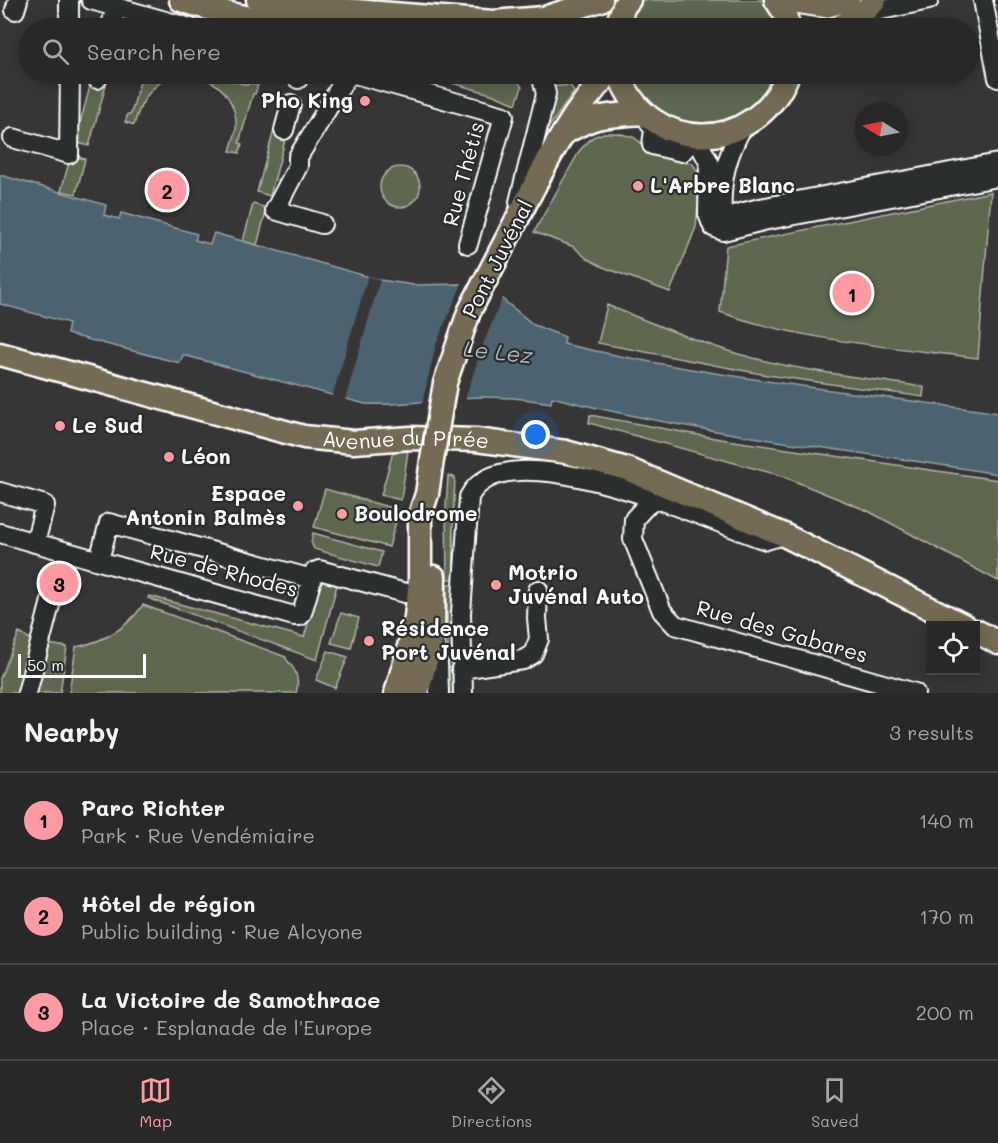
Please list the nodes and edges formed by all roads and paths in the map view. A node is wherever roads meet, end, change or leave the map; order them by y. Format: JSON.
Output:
{"nodes":[{"id":1,"x":69,"y":0,"type":"edge"},
{"id":2,"x":91,"y":0,"type":"edge"},
{"id":3,"x":181,"y":0,"type":"edge"},
{"id":4,"x":258,"y":0,"type":"edge"},
{"id":5,"x":629,"y":0,"type":"edge"},
{"id":6,"x":776,"y":0,"type":"edge"},
{"id":7,"x":786,"y":0,"type":"edge"},
{"id":8,"x":929,"y":0,"type":"edge"},
{"id":9,"x":983,"y":0,"type":"edge"},
{"id":10,"x":596,"y":1,"type":"edge"},
{"id":11,"x":861,"y":5,"type":"edge"},
{"id":12,"x":116,"y":7,"type":"junction"},
{"id":13,"x":398,"y":8,"type":"edge"},
{"id":14,"x":328,"y":12,"type":"edge"},
{"id":15,"x":69,"y":18,"type":"edge"},
{"id":16,"x":113,"y":18,"type":"edge"},
{"id":17,"x":155,"y":18,"type":"edge"},
{"id":18,"x":250,"y":18,"type":"edge"},
{"id":19,"x":292,"y":18,"type":"edge"},
{"id":20,"x":466,"y":18,"type":"edge"},
{"id":21,"x":544,"y":18,"type":"edge"},
{"id":22,"x":620,"y":18,"type":"edge"},
{"id":23,"x":786,"y":18,"type":"edge"},
{"id":24,"x":847,"y":18,"type":"edge"},
{"id":25,"x":998,"y":78,"type":"edge"},
{"id":26,"x":70,"y":84,"type":"edge"},
{"id":27,"x":342,"y":84,"type":"edge"},
{"id":28,"x":389,"y":84,"type":"edge"},
{"id":29,"x":544,"y":84,"type":"edge"},
{"id":30,"x":599,"y":84,"type":"edge"},
{"id":31,"x":624,"y":84,"type":"edge"},
{"id":32,"x":783,"y":84,"type":"edge"},
{"id":33,"x":291,"y":104,"type":"dead end"},
{"id":34,"x":644,"y":113,"type":"junction"},
{"id":35,"x":743,"y":126,"type":"junction"},
{"id":36,"x":284,"y":130,"type":"dead end"},
{"id":37,"x":562,"y":135,"type":"junction"},
{"id":38,"x":694,"y":135,"type":"junction"},
{"id":39,"x":13,"y":138,"type":"dead end"},
{"id":40,"x":998,"y":163,"type":"edge"},
{"id":41,"x":998,"y":177,"type":"edge"},
{"id":42,"x":322,"y":224,"type":"dead end"},
{"id":43,"x":512,"y":229,"type":"junction"},
{"id":44,"x":468,"y":244,"type":"dead end"},
{"id":45,"x":0,"y":354,"type":"edge"},
{"id":46,"x":0,"y":492,"type":"edge"},
{"id":47,"x":656,"y":499,"type":"junction"},
{"id":48,"x":0,"y":533,"type":"edge"},
{"id":49,"x":784,"y":535,"type":"junction"},
{"id":50,"x":39,"y":544,"type":"junction"},
{"id":51,"x":95,"y":559,"type":"junction"},
{"id":52,"x":58,"y":574,"type":"dead end"},
{"id":53,"x":312,"y":579,"type":"junction"},
{"id":54,"x":538,"y":590,"type":"dead end"},
{"id":55,"x":427,"y":592,"type":"junction"},
{"id":56,"x":955,"y":621,"type":"edge"},
{"id":57,"x":980,"y":634,"type":"edge"},
{"id":58,"x":422,"y":637,"type":"junction"},
{"id":59,"x":998,"y":643,"type":"edge"},
{"id":60,"x":461,"y":669,"type":"junction"},
{"id":61,"x":426,"y":690,"type":"edge"},
{"id":62,"x":27,"y":693,"type":"edge"},
{"id":63,"x":396,"y":693,"type":"edge"},
{"id":64,"x":463,"y":693,"type":"edge"},
{"id":65,"x":915,"y":693,"type":"edge"}],
"edges":[{"from":1,"to":15,"type":"street"},
{"from":2,"to":12,"type":"street"},
{"from":3,"to":18,"type":"main road"},
{"from":4,"to":14,"type":"main road"},
{"from":5,"to":22,"type":"main road"},
{"from":6,"to":23,"type":"main road"},
{"from":7,"to":11,"type":"main road"},
{"from":8,"to":11,"type":"street"},
{"from":9,"to":25,"type":"street"},
{"from":10,"to":21,"type":"main road"},
{"from":11,"to":24,"type":"main road"},
{"from":12,"to":16,"type":"street"},
{"from":12,"to":17,"type":"street"},
{"from":13,"to":14,"type":"main road"},
{"from":13,"to":20,"type":"main road"},
{"from":14,"to":19,"type":"main road"},
{"from":26,"to":39,"type":"street"},
{"from":27,"to":42,"type":"street"},
{"from":28,"to":44,"type":"street","name":"Rue Thétis"},
{"from":29,"to":43,"type":"street"},
{"from":30,"to":37,"type":"main road","name":"Pont Juvénal"},
{"from":31,"to":34,"type":"main road"},
{"from":32,"to":35,"type":"main road"},
{"from":33,"to":36,"type":"street"},
{"from":34,"to":37,"type":"main road"},
{"from":34,"to":38,"type":"main road"},
{"from":35,"to":38,"type":"main road"},
{"from":35,"to":40,"type":"street"},
{"from":37,"to":43,"type":"main road","name":"Pont Juvénal"},
{"from":38,"to":41,"type":"street"},
{"from":43,"to":55,"type":"main road","name":"Pont Juvénal","bridge":true},
{"from":45,"to":49,"type":"main road","name":"Avenue du Pirée"},
{"from":46,"to":50,"type":"street"},
{"from":47,"to":49,"type":"street"},
{"from":47,"to":60,"type":"street"},
{"from":47,"to":65,"type":"street","name":"Rue des Gabares"},
{"from":48,"to":50,"type":"street","name":"Rue de Rhodes"},
{"from":49,"to":56,"type":"main road","name":"Avenue du Pirée"},
{"from":50,"to":51,"type":"street","name":"Rue de Rhodes"},
{"from":51,"to":53,"type":"street","name":"Rue de Rhodes"},
{"from":51,"to":53,"type":"street","name":"Rue de Rhodes"},
{"from":52,"to":62,"type":"street"},
{"from":53,"to":55,"type":"street","name":"Rue de Rhodes"},
{"from":54,"to":60,"type":"street"},
{"from":55,"to":58,"type":"main road","name":"Pont Juvénal"},
{"from":57,"to":59,"type":"main road"},
{"from":58,"to":61,"type":"main road"},
{"from":58,"to":63,"type":"main road","name":"Pont Juvénal"},
{"from":60,"to":64,"type":"street"}]}
